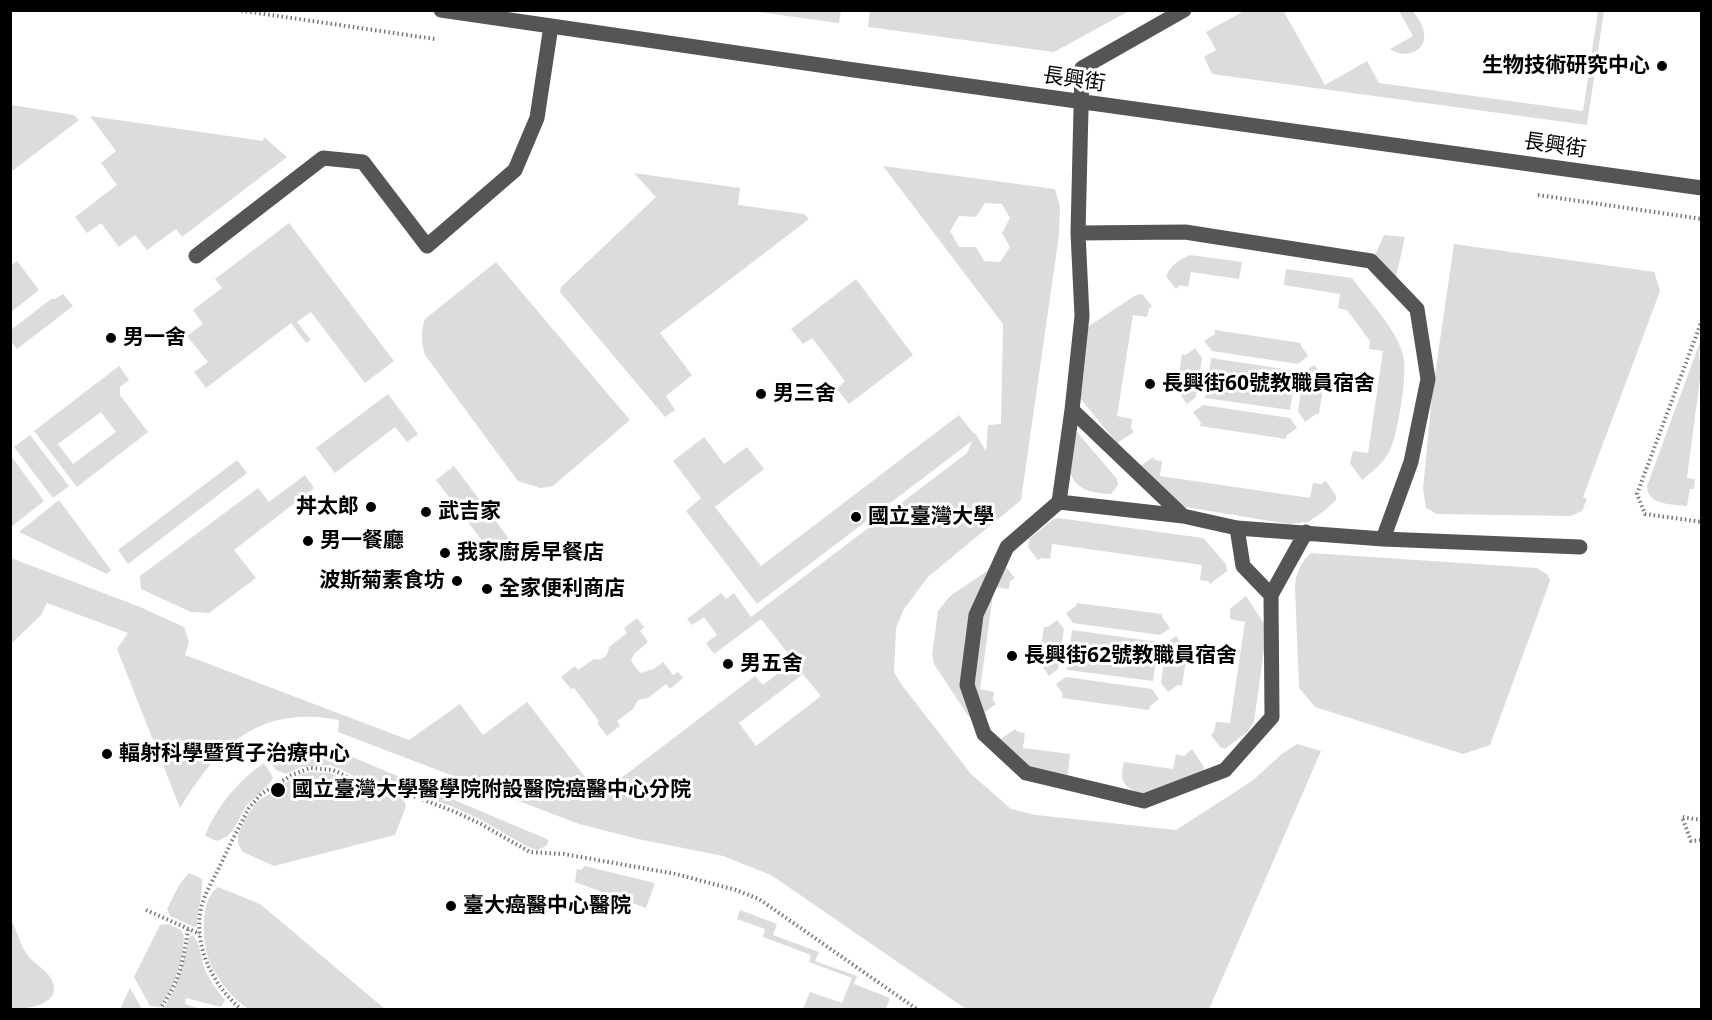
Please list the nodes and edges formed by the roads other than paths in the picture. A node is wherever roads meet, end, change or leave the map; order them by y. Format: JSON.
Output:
{"nodes":[{"id":1,"x":441,"y":10,"type":"edge"},
{"id":2,"x":1184,"y":10,"type":"edge"},
{"id":3,"x":551,"y":26,"type":"junction"},
{"id":4,"x":1082,"y":102,"type":"junction"},
{"id":5,"x":1701,"y":188,"type":"edge"},
{"id":6,"x":1078,"y":233,"type":"junction"},
{"id":7,"x":196,"y":255,"type":"dead end"},
{"id":8,"x":1072,"y":410,"type":"junction"},
{"id":9,"x":1059,"y":502,"type":"junction"},
{"id":10,"x":1183,"y":516,"type":"junction"},
{"id":11,"x":1237,"y":528,"type":"junction"},
{"id":12,"x":1306,"y":532,"type":"junction"},
{"id":13,"x":1383,"y":539,"type":"junction"},
{"id":14,"x":1580,"y":548,"type":"dead end"},
{"id":15,"x":1271,"y":595,"type":"junction"}],
"edges":[{"from":1,"to":3,"type":"street","name":"長興街"},
{"from":2,"to":4,"type":"street"},
{"from":3,"to":4,"type":"street","name":"長興街"},
{"from":3,"to":7,"type":"street"},
{"from":4,"to":5,"type":"street","name":"長興街"},
{"from":4,"to":6,"type":"street"},
{"from":6,"to":8,"type":"street"},
{"from":6,"to":13,"type":"street"},
{"from":8,"to":9,"type":"street"},
{"from":8,"to":10,"type":"street"},
{"from":9,"to":10,"type":"street"},
{"from":9,"to":15,"type":"street"},
{"from":10,"to":11,"type":"street"},
{"from":11,"to":12,"type":"street"},
{"from":11,"to":15,"type":"street"},
{"from":12,"to":13,"type":"street"},
{"from":12,"to":15,"type":"street"},
{"from":13,"to":14,"type":"street"}]}
